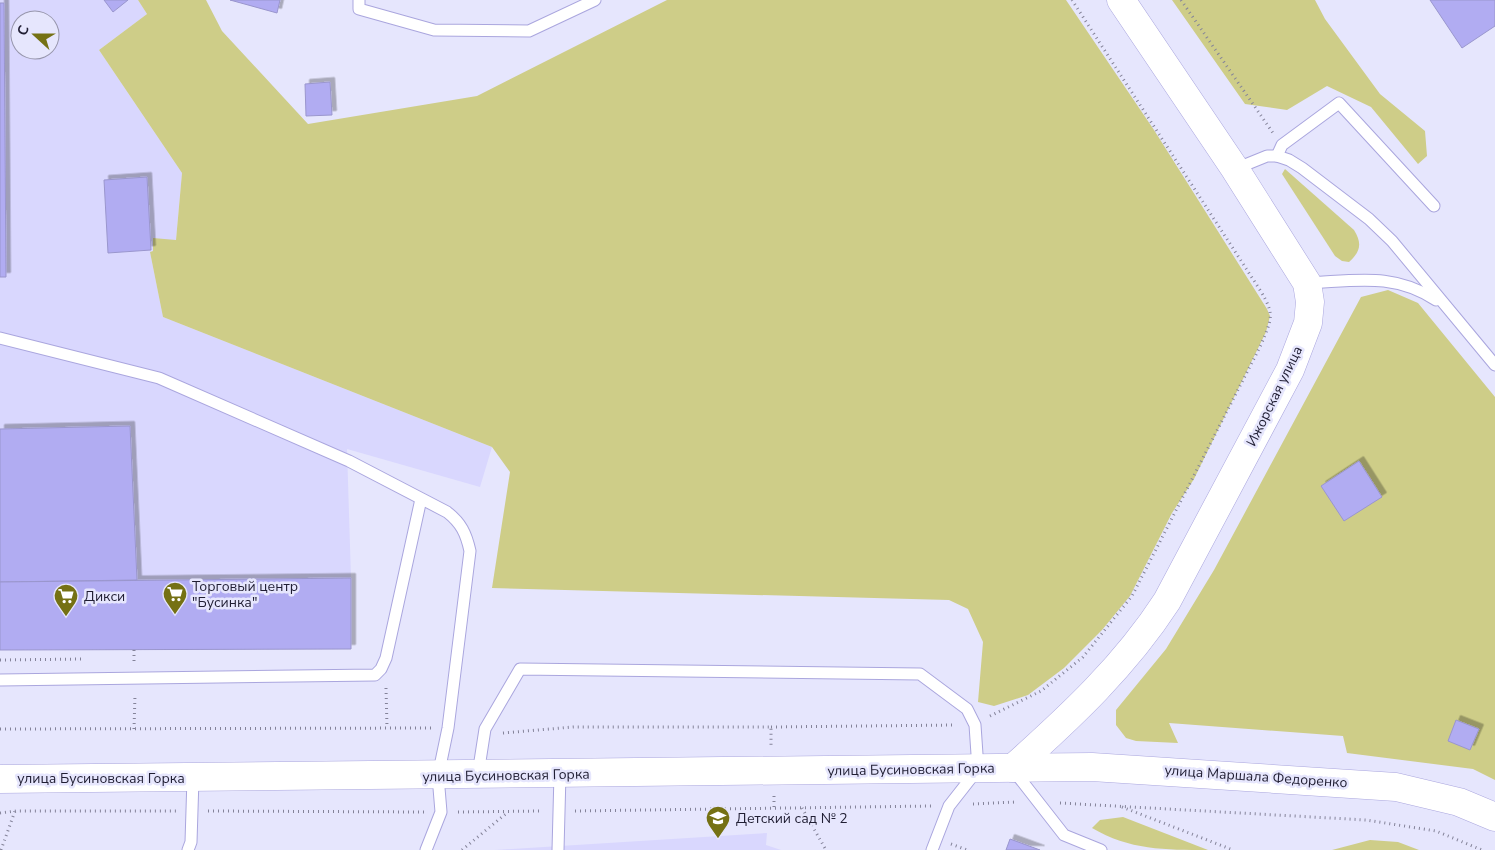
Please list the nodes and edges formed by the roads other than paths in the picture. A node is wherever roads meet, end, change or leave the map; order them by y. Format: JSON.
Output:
{"nodes":[{"id":1,"x":359,"y":0,"type":"edge"},
{"id":2,"x":595,"y":0,"type":"edge"},
{"id":3,"x":1121,"y":0,"type":"edge"},
{"id":4,"x":1279,"y":150,"type":"junction"},
{"id":5,"x":1235,"y":168,"type":"junction"},
{"id":6,"x":1434,"y":206,"type":"dead end"},
{"id":7,"x":1307,"y":283,"type":"junction"},
{"id":8,"x":1443,"y":304,"type":"junction"},
{"id":9,"x":0,"y":338,"type":"edge"},
{"id":10,"x":1495,"y":365,"type":"edge"},
{"id":11,"x":421,"y":499,"type":"junction"},
{"id":12,"x":0,"y":680,"type":"edge"},
{"id":13,"x":1013,"y":768,"type":"junction"},
{"id":14,"x":978,"y":769,"type":"junction"},
{"id":15,"x":560,"y":774,"type":"junction"},
{"id":16,"x":438,"y":776,"type":"junction"},
{"id":17,"x":478,"y":776,"type":"junction"},
{"id":18,"x":192,"y":778,"type":"junction"},
{"id":19,"x":0,"y":779,"type":"edge"},
{"id":20,"x":1495,"y":817,"type":"edge"},
{"id":21,"x":188,"y":850,"type":"edge"},
{"id":22,"x":426,"y":850,"type":"edge"},
{"id":23,"x":558,"y":850,"type":"edge"},
{"id":24,"x":932,"y":850,"type":"edge"},
{"id":25,"x":1100,"y":850,"type":"edge"}],
"edges":[{"from":1,"to":2,"type":"lane"},
{"from":3,"to":5,"type":"street","name":"Ижорская улица"},
{"from":4,"to":5,"type":"lane"},
{"from":4,"to":6,"type":"lane"},
{"from":4,"to":8,"type":"lane"},
{"from":5,"to":7,"type":"street","name":"Ижорская улица"},
{"from":7,"to":8,"type":"lane"},
{"from":7,"to":13,"type":"street","name":"Ижорская улица"},
{"from":8,"to":10,"type":"lane"},
{"from":9,"to":11,"type":"lane"},
{"from":11,"to":12,"type":"lane"},
{"from":11,"to":16,"type":"lane"},
{"from":13,"to":14,"type":"street","name":"улица Бусиновская Горка"},
{"from":13,"to":20,"type":"street","name":"улица Маршала Федоренко"},
{"from":13,"to":25,"type":"lane"},
{"from":14,"to":15,"type":"street","name":"улица Бусиновская Горка"},
{"from":14,"to":17,"type":"lane"},
{"from":14,"to":24,"type":"lane"},
{"from":15,"to":17,"type":"street","name":"улица Бусиновская Горка"},
{"from":15,"to":23,"type":"lane"},
{"from":16,"to":17,"type":"street","name":"улица Бусиновская Горка"},
{"from":16,"to":18,"type":"street","name":"улица Бусиновская Горка"},
{"from":16,"to":22,"type":"lane"},
{"from":18,"to":19,"type":"street","name":"улица Бусиновская Горка"},
{"from":18,"to":21,"type":"lane"}]}
